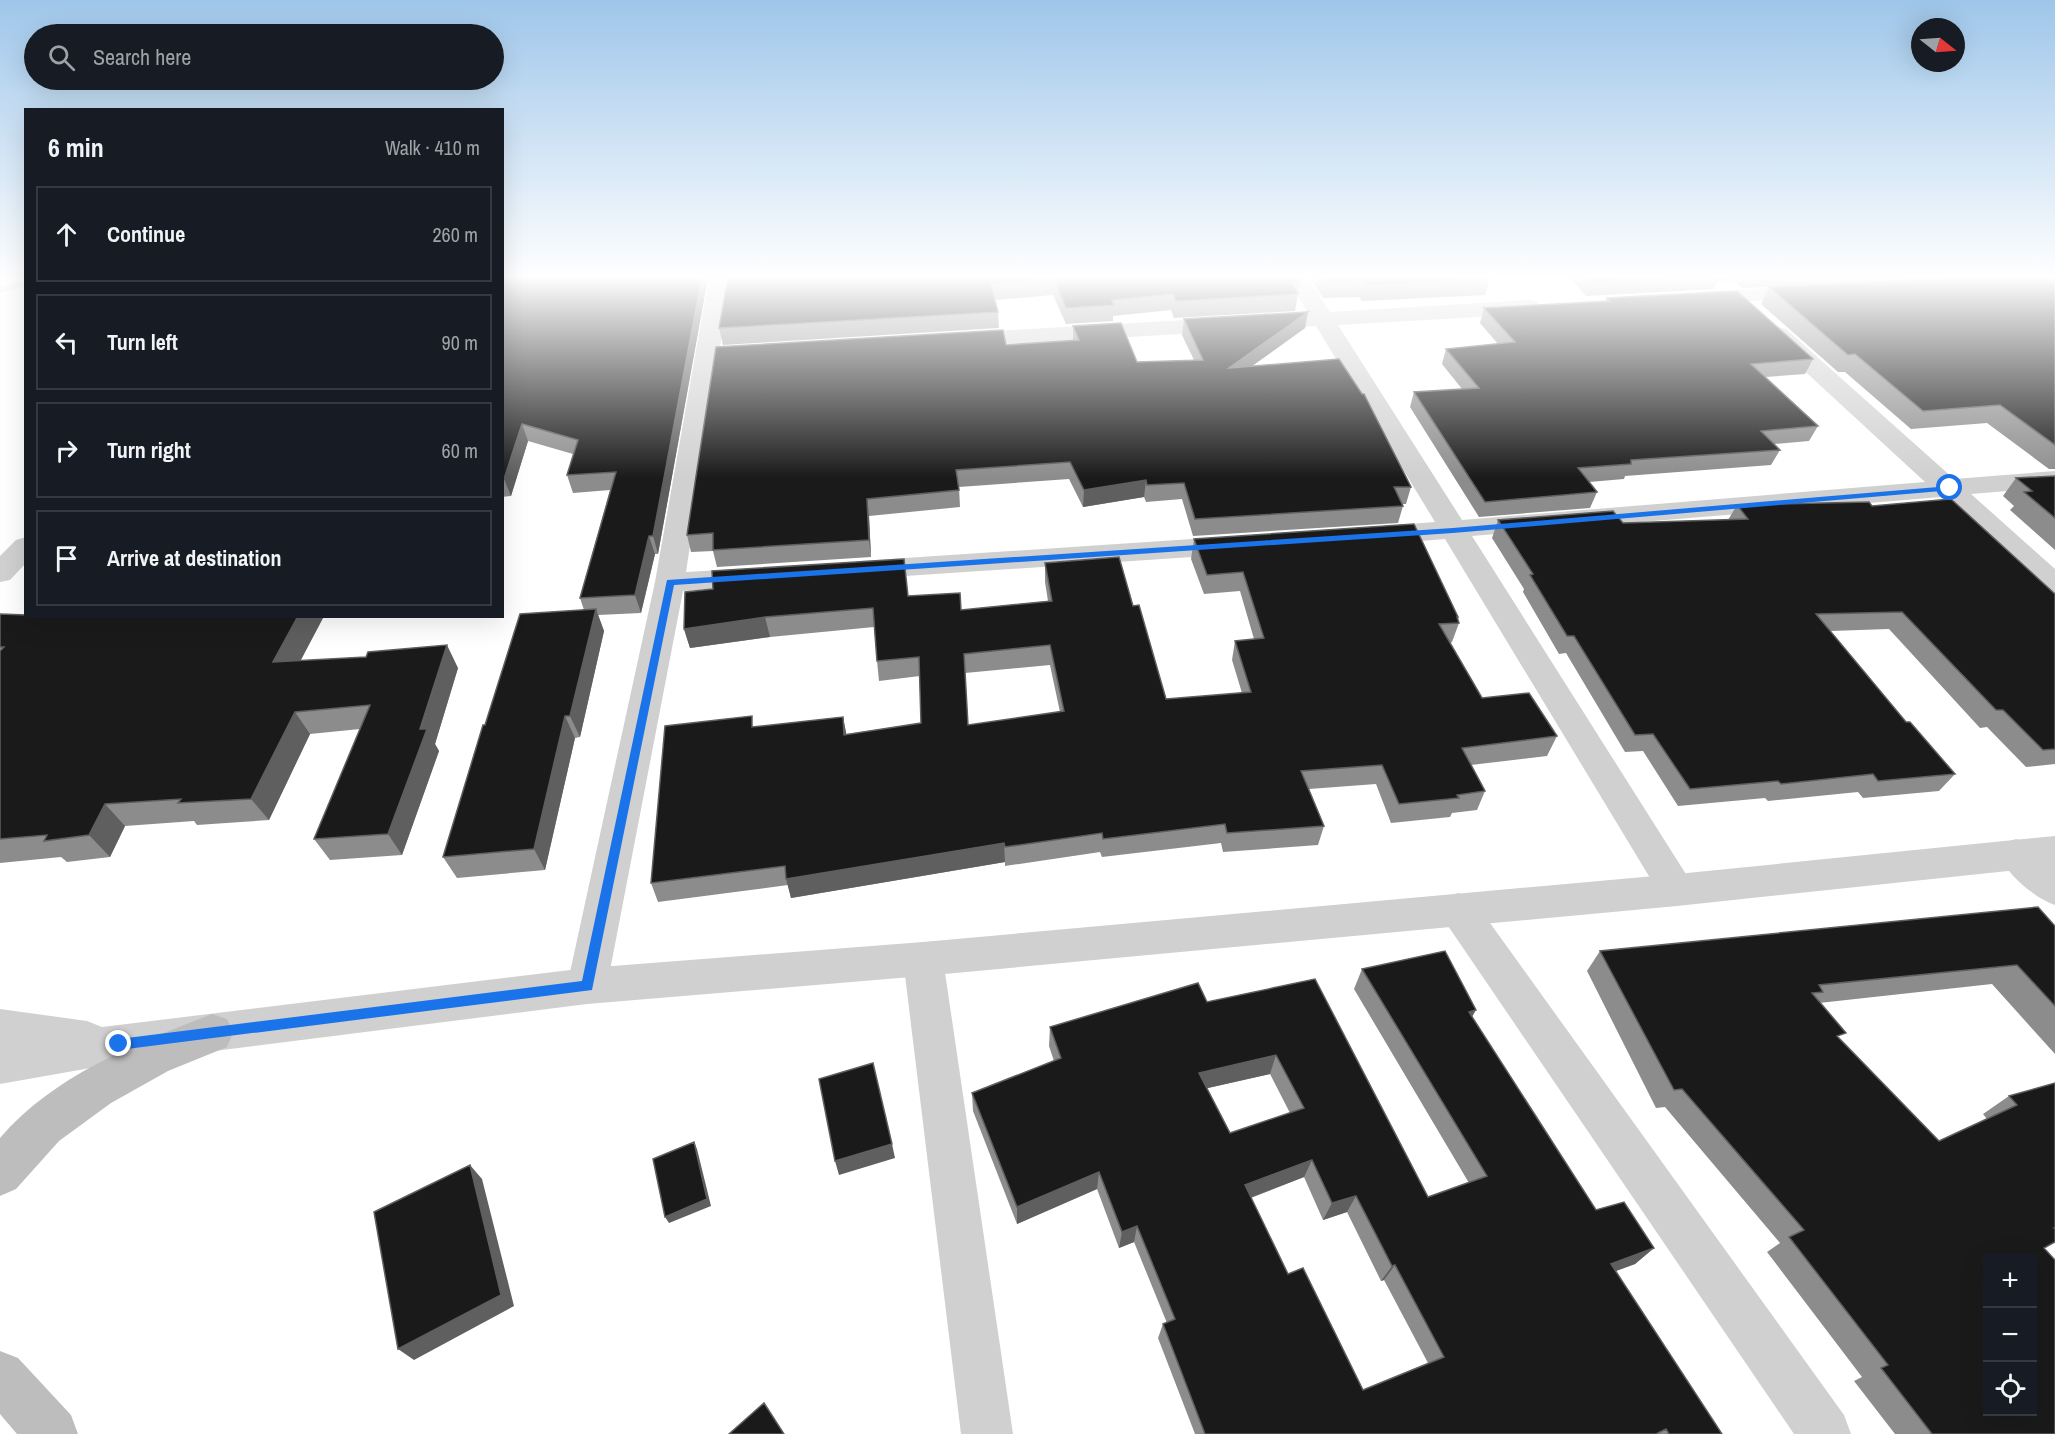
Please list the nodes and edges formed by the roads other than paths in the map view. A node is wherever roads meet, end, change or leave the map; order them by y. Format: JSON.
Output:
{"nodes":[{"id":1,"x":709,"y":344,"type":"edge"},
{"id":2,"x":1339,"y":344,"type":"edge"},
{"id":3,"x":1789,"y":344,"type":"edge"},
{"id":4,"x":778,"y":351,"type":"edge"},
{"id":5,"x":707,"y":355,"type":"junction"},
{"id":6,"x":2055,"y":479,"type":"edge"},
{"id":7,"x":1950,"y":488,"type":"junction"},
{"id":8,"x":1453,"y":530,"type":"junction"},
{"id":9,"x":1347,"y":537,"type":"edge"},
{"id":10,"x":1263,"y":543,"type":"edge"},
{"id":11,"x":24,"y":548,"type":"edge"},
{"id":12,"x":836,"y":571,"type":"edge"},
{"id":13,"x":0,"y":573,"type":"edge"},
{"id":14,"x":789,"y":574,"type":"edge"},
{"id":15,"x":670,"y":582,"type":"junction"},
{"id":16,"x":2055,"y":585,"type":"edge"},
{"id":17,"x":2055,"y":850,"type":"edge"},
{"id":18,"x":2016,"y":854,"type":"junction"},
{"id":19,"x":2055,"y":889,"type":"edge"},
{"id":20,"x":1677,"y":890,"type":"junction"},
{"id":21,"x":1458,"y":909,"type":"junction"},
{"id":22,"x":923,"y":959,"type":"junction"},
{"id":23,"x":587,"y":986,"type":"junction"},
{"id":24,"x":0,"y":1028,"type":"edge"},
{"id":25,"x":212,"y":1033,"type":"junction"},
{"id":26,"x":119,"y":1044,"type":"junction"},
{"id":27,"x":0,"y":1064,"type":"edge"},
{"id":28,"x":0,"y":1173,"type":"edge"},
{"id":29,"x":0,"y":1376,"type":"edge"},
{"id":30,"x":52,"y":1434,"type":"edge"},
{"id":31,"x":987,"y":1434,"type":"edge"},
{"id":32,"x":1825,"y":1434,"type":"edge"}],
"edges":[{"from":1,"to":5,"type":"street"},
{"from":2,"to":8,"type":"street"},
{"from":3,"to":7,"type":"street"},
{"from":4,"to":5,"type":"street"},
{"from":5,"to":15,"type":"street"},
{"from":6,"to":7,"type":"street"},
{"from":7,"to":8,"type":"street"},
{"from":7,"to":16,"type":"street"},
{"from":8,"to":9,"type":"street"},
{"from":8,"to":20,"type":"street"},
{"from":10,"to":12,"type":"street"},
{"from":11,"to":13,"type":"street"},
{"from":14,"to":15,"type":"street"},
{"from":15,"to":23,"type":"street"},
{"from":17,"to":18,"type":"street"},
{"from":18,"to":19,"type":"street"},
{"from":18,"to":20,"type":"street"},
{"from":20,"to":21,"type":"street"},
{"from":21,"to":22,"type":"street"},
{"from":21,"to":32,"type":"street"},
{"from":22,"to":23,"type":"street"},
{"from":22,"to":31,"type":"street"},
{"from":23,"to":25,"type":"street"},
{"from":24,"to":26,"type":"street"},
{"from":25,"to":26,"type":"street"},
{"from":25,"to":28,"type":"main road"},
{"from":26,"to":27,"type":"street"},
{"from":29,"to":30,"type":"main road"}]}
